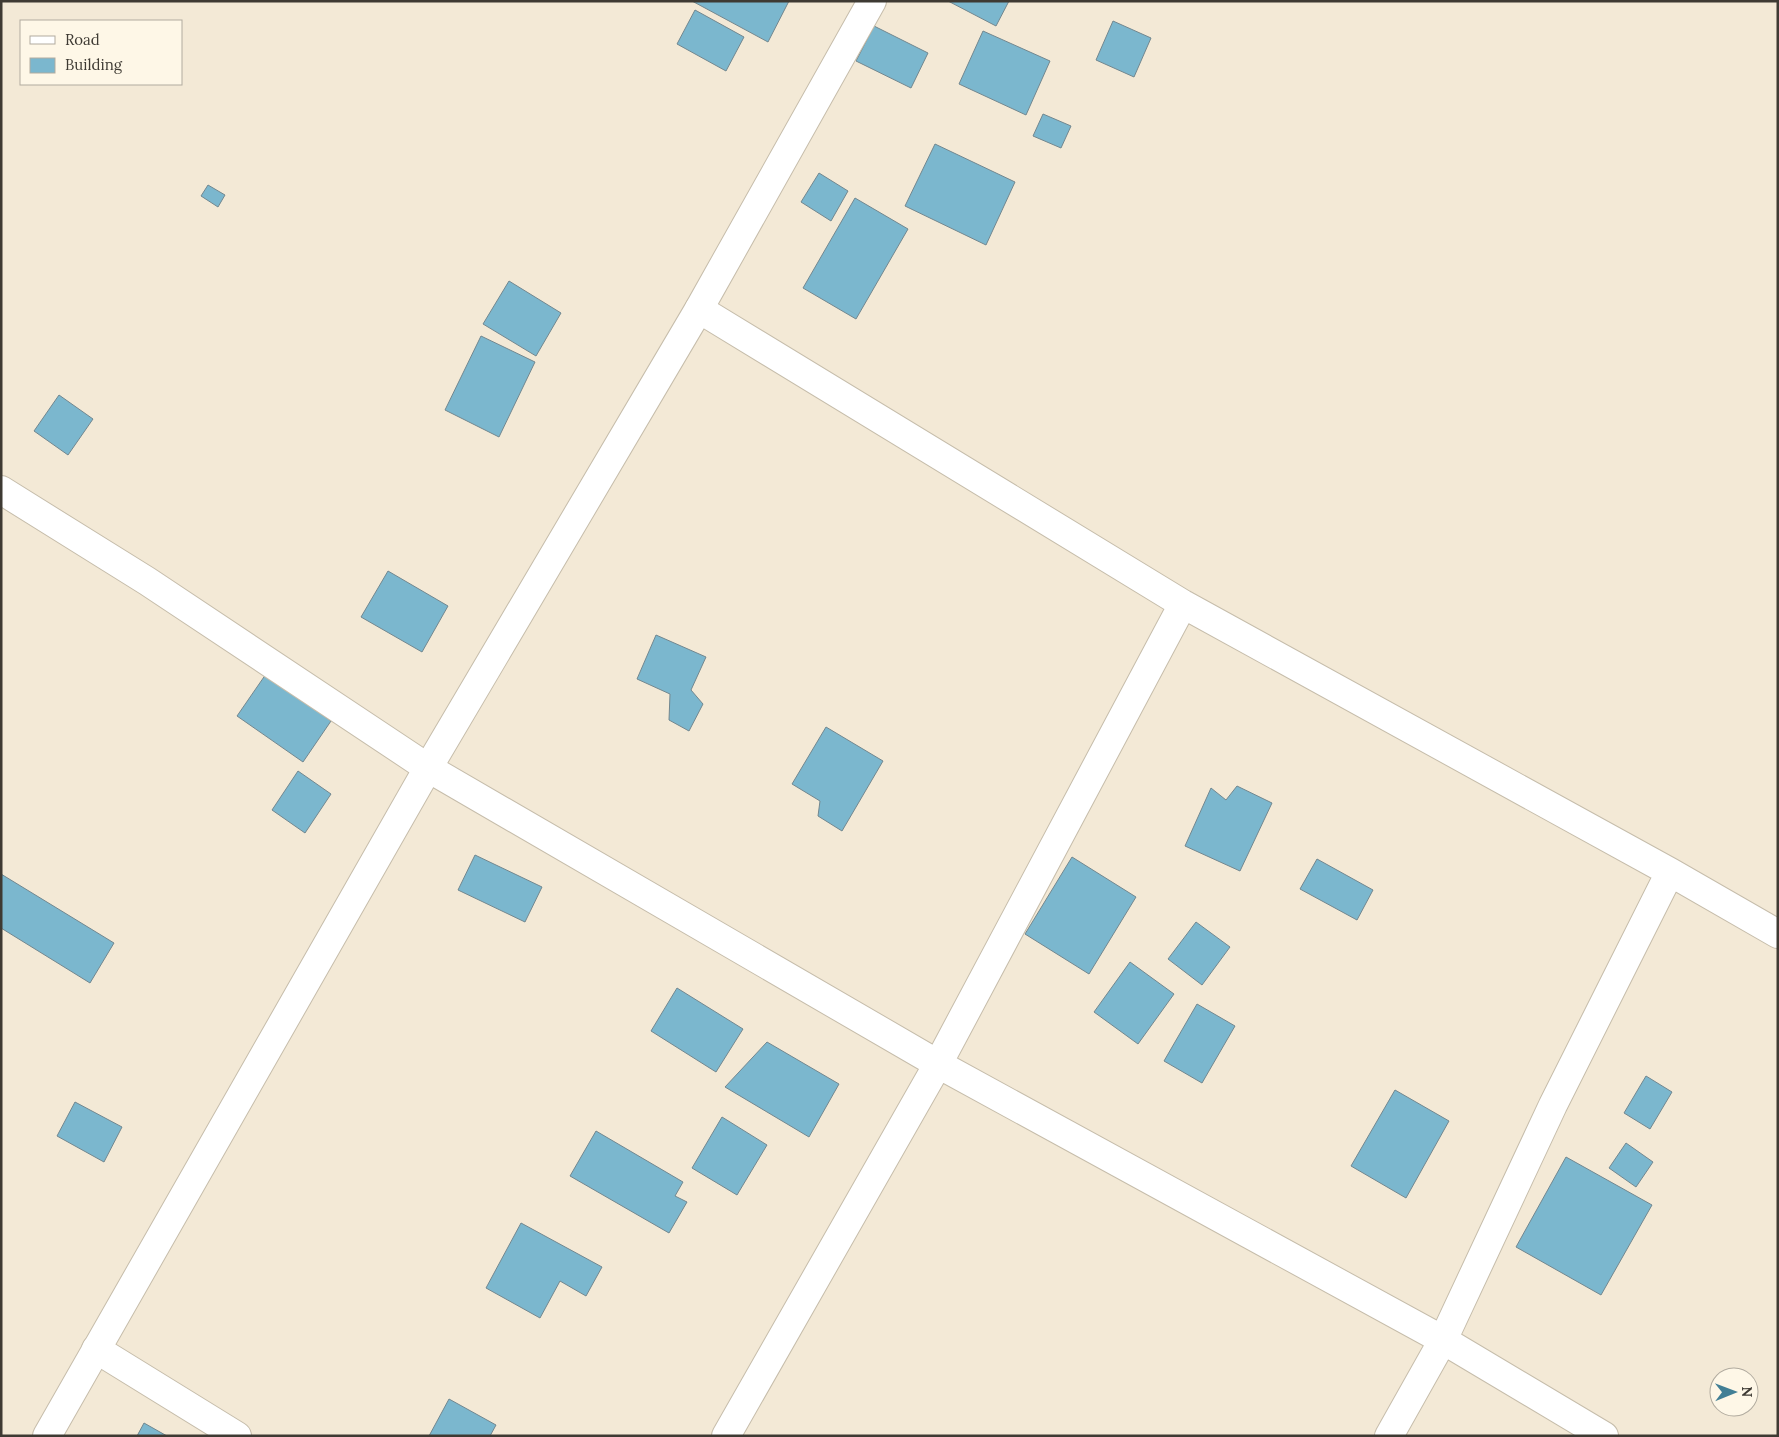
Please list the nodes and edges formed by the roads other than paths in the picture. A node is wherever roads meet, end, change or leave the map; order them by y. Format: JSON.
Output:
{"nodes":[{"id":1,"x":872,"y":1,"type":"edge"},
{"id":2,"x":699,"y":309,"type":"junction"},
{"id":3,"x":1,"y":490,"type":"edge"},
{"id":4,"x":1184,"y":604,"type":"junction"},
{"id":5,"x":428,"y":768,"type":"junction"},
{"id":6,"x":1670,"y":872,"type":"junction"},
{"id":7,"x":1778,"y":934,"type":"edge"},
{"id":8,"x":938,"y":1064,"type":"junction"},
{"id":9,"x":1443,"y":1340,"type":"junction"},
{"id":10,"x":96,"y":1349,"type":"junction"},
{"id":11,"x":47,"y":1436,"type":"edge"},
{"id":12,"x":237,"y":1436,"type":"edge"},
{"id":13,"x":726,"y":1436,"type":"edge"},
{"id":14,"x":1389,"y":1436,"type":"edge"},
{"id":15,"x":1604,"y":1436,"type":"edge"}],
"edges":[{"from":1,"to":2,"type":"street"},
{"from":2,"to":4,"type":"street"},
{"from":2,"to":5,"type":"street"},
{"from":3,"to":5,"type":"street"},
{"from":4,"to":6,"type":"street"},
{"from":4,"to":8,"type":"street"},
{"from":5,"to":8,"type":"street"},
{"from":5,"to":10,"type":"street"},
{"from":6,"to":7,"type":"street"},
{"from":6,"to":9,"type":"street"},
{"from":8,"to":9,"type":"street"},
{"from":8,"to":13,"type":"street"},
{"from":9,"to":14,"type":"street"},
{"from":9,"to":15,"type":"street"},
{"from":10,"to":11,"type":"street"},
{"from":10,"to":12,"type":"street"}]}
